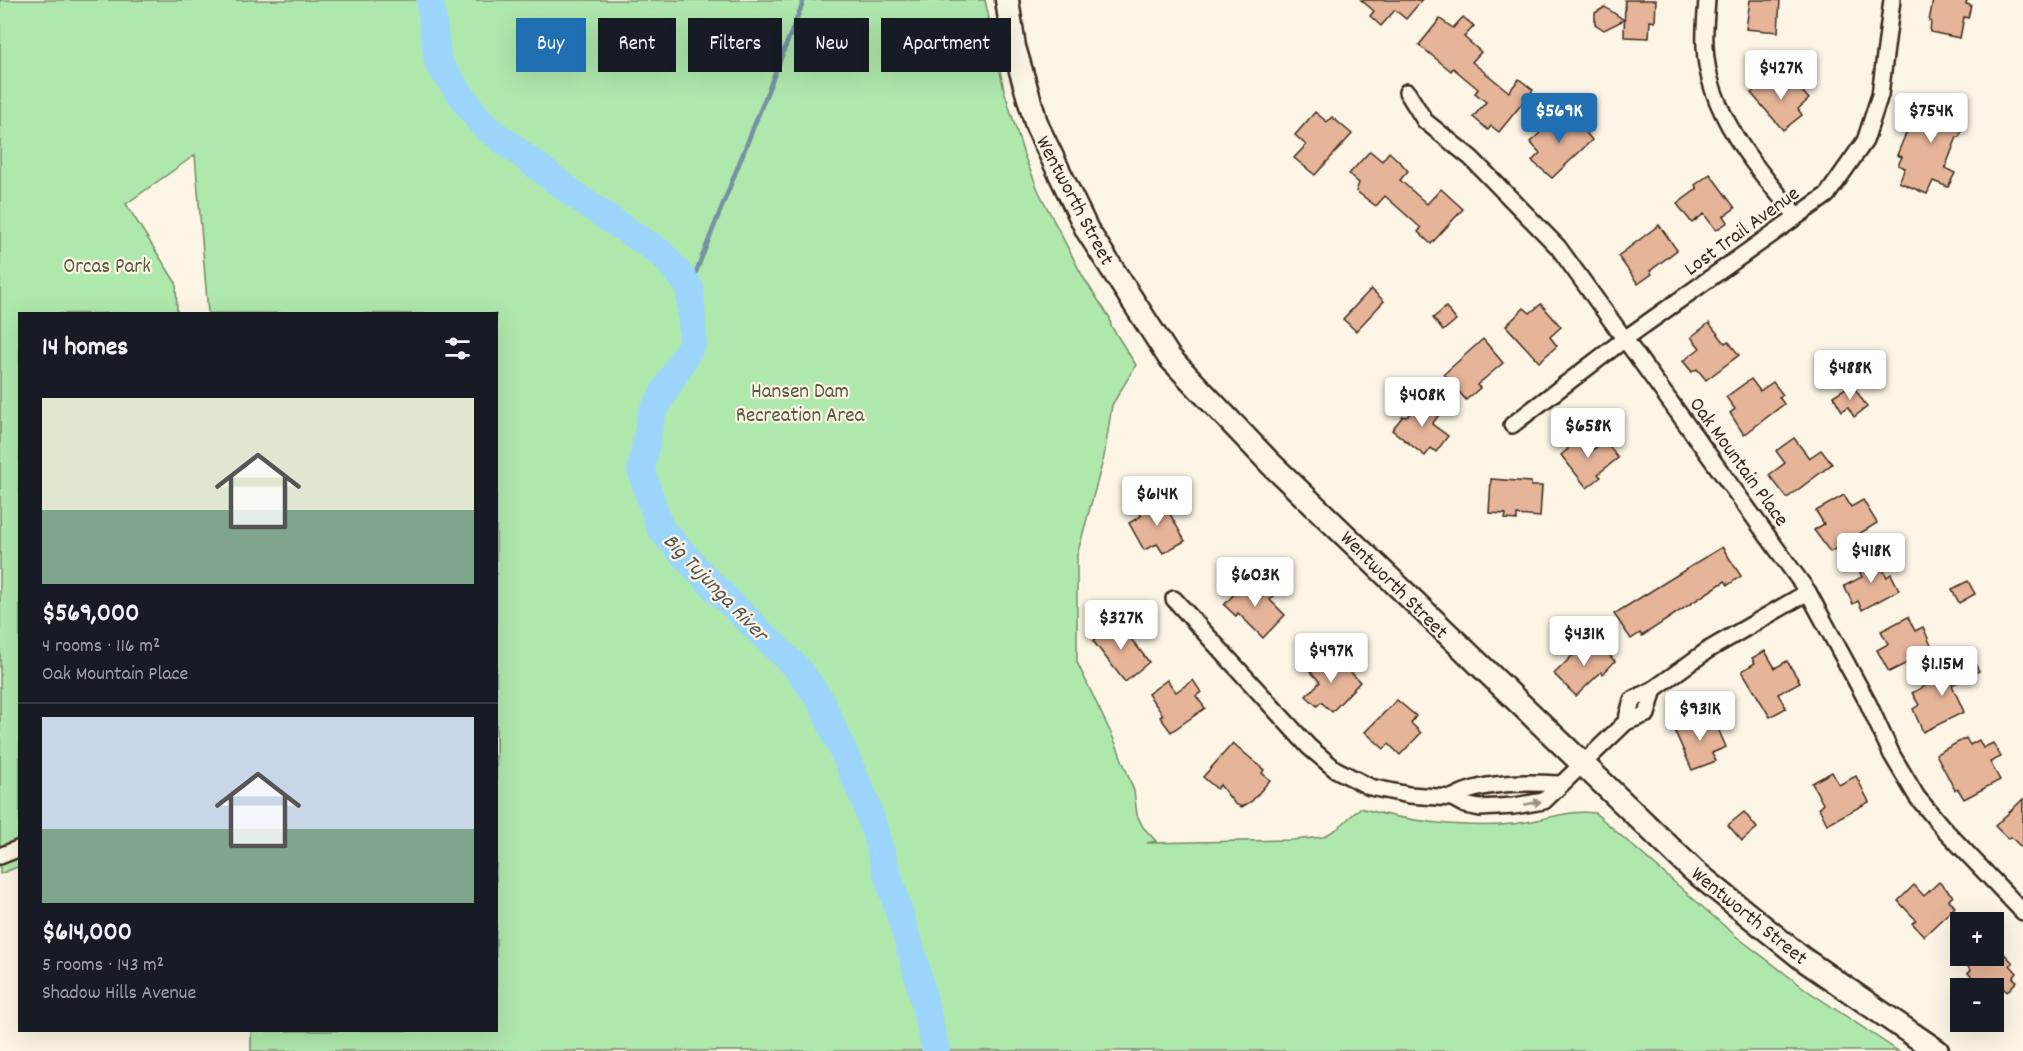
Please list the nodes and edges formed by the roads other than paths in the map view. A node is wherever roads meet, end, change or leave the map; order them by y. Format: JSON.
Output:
{"nodes":[{"id":1,"x":1007,"y":0,"type":"edge"},
{"id":2,"x":1707,"y":0,"type":"edge"},
{"id":3,"x":1892,"y":0,"type":"edge"},
{"id":4,"x":1407,"y":92,"type":"dead end"},
{"id":5,"x":1796,"y":215,"type":"junction"},
{"id":6,"x":1626,"y":338,"type":"junction"},
{"id":7,"x":1512,"y":425,"type":"dead end"},
{"id":8,"x":1808,"y":592,"type":"junction"},
{"id":9,"x":1174,"y":599,"type":"dead end"},
{"id":10,"x":1581,"y":764,"type":"junction"},
{"id":11,"x":1559,"y":784,"type":"junction"},
{"id":12,"x":1498,"y":786,"type":"junction"},
{"id":13,"x":1452,"y":798,"type":"junction"},
{"id":14,"x":1499,"y":807,"type":"junction"},
{"id":15,"x":18,"y":849,"type":"edge"},
{"id":16,"x":0,"y":856,"type":"edge"},
{"id":17,"x":2023,"y":912,"type":"edge"},
{"id":18,"x":1937,"y":1051,"type":"edge"}],
"edges":[{"from":1,"to":10,"type":"main road","name":"Wentworth Street"},
{"from":2,"to":5,"type":"street"},
{"from":3,"to":5,"type":"street","name":"Lost Trail Avenue"},
{"from":4,"to":6,"type":"street","name":"Oak Mountain Place"},
{"from":5,"to":6,"type":"street","name":"Lost Trail Avenue"},
{"from":6,"to":7,"type":"street","name":"Lost Trail Avenue"},
{"from":6,"to":8,"type":"street","name":"Oak Mountain Place"},
{"from":8,"to":10,"type":"street"},
{"from":8,"to":17,"type":"street","name":"Oak Mountain Place"},
{"from":9,"to":13,"type":"street"},
{"from":10,"to":11,"type":"street"},
{"from":10,"to":18,"type":"main road","name":"Wentworth Street"},
{"from":11,"to":12,"type":"street"},
{"from":14,"to":11,"type":"street","one_way":true},
{"from":12,"to":13,"type":"street"},
{"from":12,"to":14,"type":"street"},
{"from":13,"to":14,"type":"street"},
{"from":15,"to":16,"type":"street"}]}
